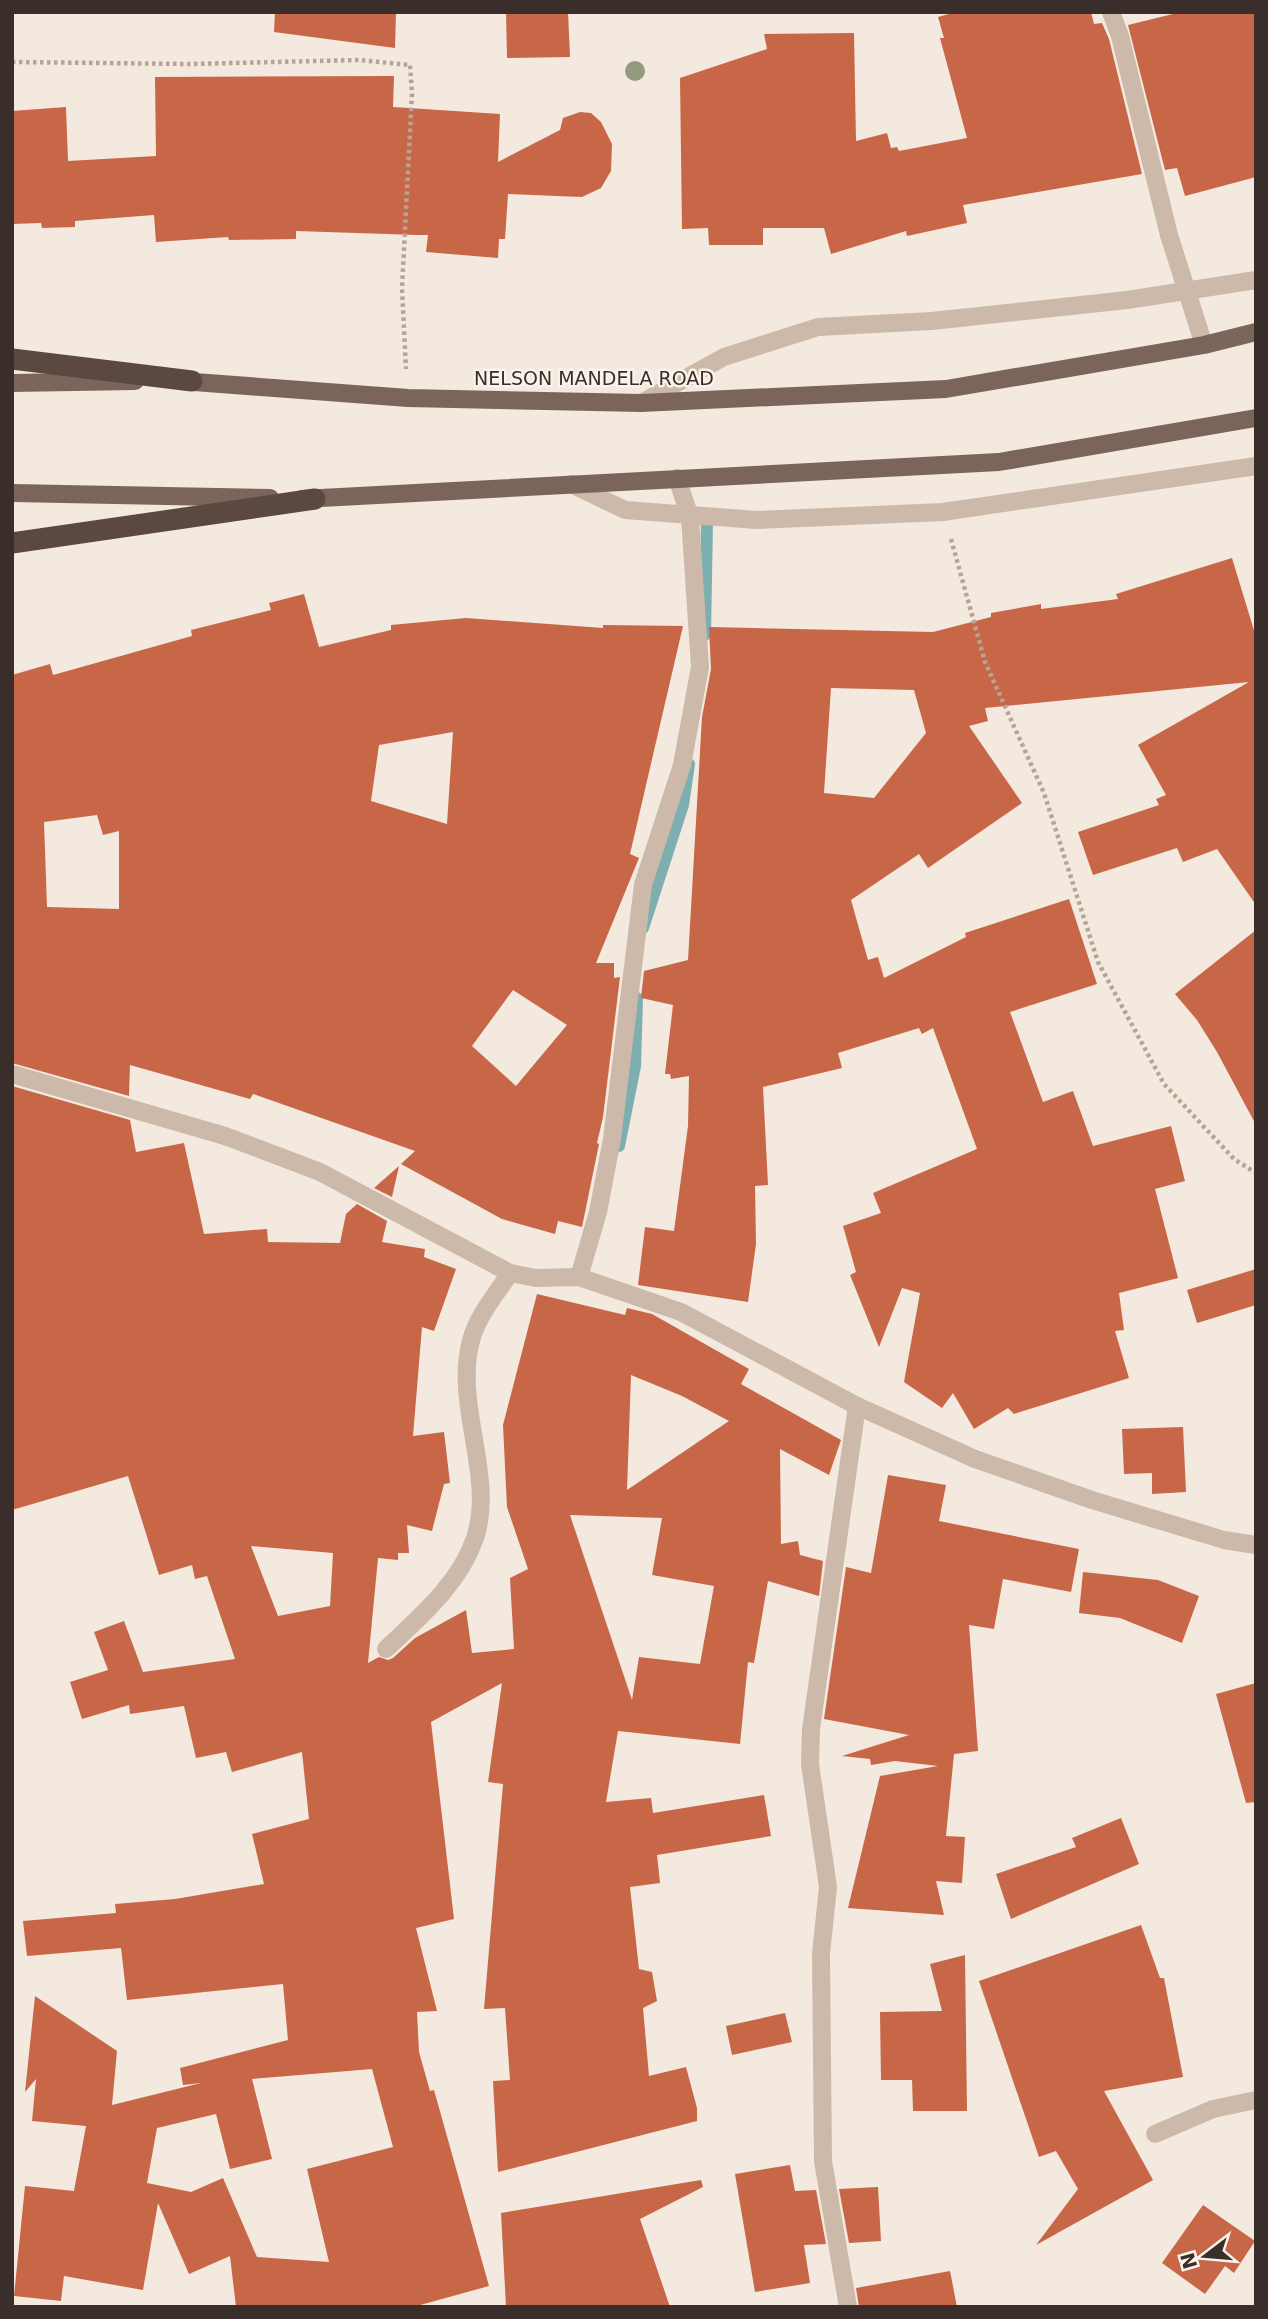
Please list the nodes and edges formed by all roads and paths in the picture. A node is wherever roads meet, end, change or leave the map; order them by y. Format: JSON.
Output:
{"nodes":[{"id":1,"x":1111,"y":12,"type":"edge"},
{"id":2,"x":12,"y":62,"type":"edge"},
{"id":3,"x":1256,"y":279,"type":"edge"},
{"id":4,"x":1187,"y":293,"type":"junction"},
{"id":5,"x":1256,"y":332,"type":"edge"},
{"id":6,"x":1204,"y":345,"type":"junction"},
{"id":7,"x":12,"y":359,"type":"edge"},
{"id":8,"x":191,"y":381,"type":"junction"},
{"id":9,"x":12,"y":383,"type":"edge"},
{"id":10,"x":408,"y":398,"type":"junction"},
{"id":11,"x":641,"y":403,"type":"junction"},
{"id":12,"x":1256,"y":418,"type":"edge"},
{"id":13,"x":1256,"y":466,"type":"edge"},
{"id":14,"x":677,"y":478,"type":"junction"},
{"id":15,"x":571,"y":484,"type":"junction"},
{"id":16,"x":12,"y":493,"type":"edge"},
{"id":17,"x":316,"y":499,"type":"junction"},
{"id":18,"x":943,"y":512,"type":"junction"},
{"id":19,"x":690,"y":517,"type":"junction"},
{"id":20,"x":12,"y":543,"type":"edge"},
{"id":21,"x":12,"y":1074,"type":"edge"},
{"id":22,"x":1256,"y":1173,"type":"edge"},
{"id":23,"x":510,"y":1273,"type":"junction"},
{"id":24,"x":579,"y":1278,"type":"junction"},
{"id":25,"x":857,"y":1406,"type":"junction"},
{"id":26,"x":1256,"y":1545,"type":"edge"},
{"id":27,"x":386,"y":1649,"type":"dead end"},
{"id":28,"x":1256,"y":2100,"type":"edge"},
{"id":29,"x":1155,"y":2134,"type":"dead end"},
{"id":30,"x":848,"y":2307,"type":"edge"}],
"edges":[{"from":1,"to":4,"type":"street"},
{"from":2,"to":10,"type":"path"},
{"from":3,"to":4,"type":"street"},
{"from":4,"to":6,"type":"street"},
{"from":4,"to":11,"type":"street"},
{"from":5,"to":6,"type":"main road","name":"NELSON MANDELA ROAD"},
{"from":6,"to":11,"type":"main road","name":"NELSON MANDELA ROAD"},
{"from":7,"to":8,"type":"highway"},
{"from":8,"to":9,"type":"main road","name":"NELSON MANDELA ROAD"},
{"from":8,"to":10,"type":"main road","name":"NELSON MANDELA ROAD"},
{"from":10,"to":11,"type":"main road","name":"NELSON MANDELA ROAD"},
{"from":12,"to":14,"type":"main road"},
{"from":13,"to":18,"type":"street"},
{"from":14,"to":15,"type":"main road"},
{"from":14,"to":19,"type":"street"},
{"from":15,"to":17,"type":"main road"},
{"from":15,"to":19,"type":"street"},
{"from":16,"to":17,"type":"main road"},
{"from":17,"to":20,"type":"highway"},
{"from":18,"to":19,"type":"street"},
{"from":18,"to":22,"type":"path"},
{"from":19,"to":24,"type":"street"},
{"from":21,"to":23,"type":"street"},
{"from":23,"to":24,"type":"street"},
{"from":23,"to":27,"type":"street"},
{"from":24,"to":25,"type":"street"},
{"from":25,"to":26,"type":"street"},
{"from":25,"to":30,"type":"street"},
{"from":28,"to":29,"type":"street"}]}
